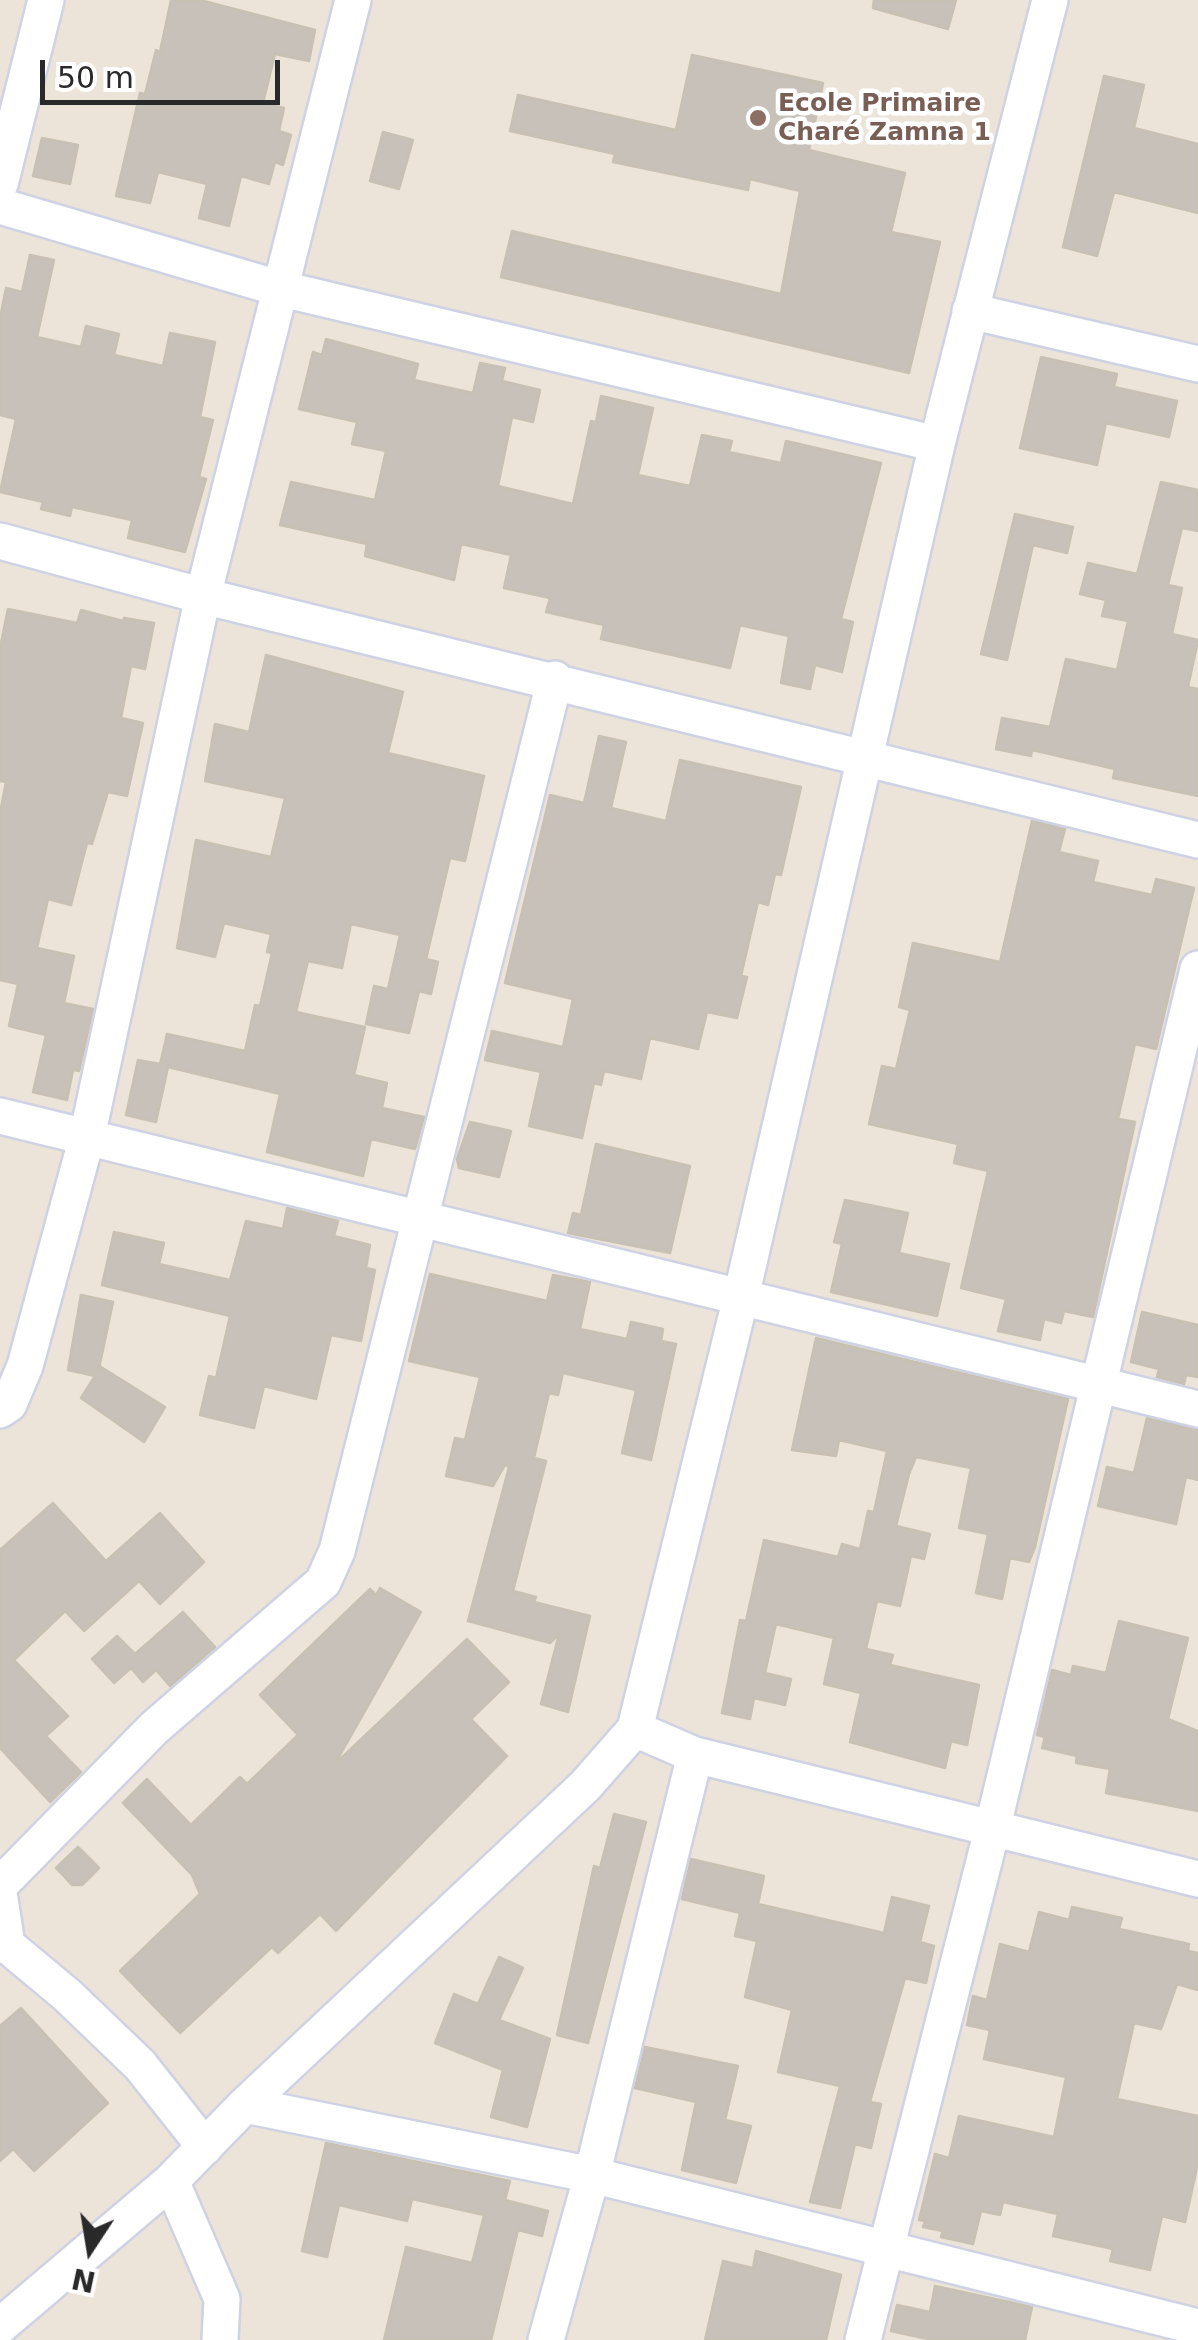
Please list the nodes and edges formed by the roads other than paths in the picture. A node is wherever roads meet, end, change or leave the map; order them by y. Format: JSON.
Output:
{"nodes":[{"id":1,"x":46,"y":0,"type":"edge"},
{"id":2,"x":1050,"y":0,"type":"edge"},
{"id":3,"x":347,"y":1,"type":"edge"},
{"id":4,"x":0,"y":184,"type":"edge"},
{"id":5,"x":0,"y":206,"type":"edge"},
{"id":6,"x":278,"y":288,"type":"junction"},
{"id":7,"x":970,"y":310,"type":"junction"},
{"id":8,"x":1198,"y":364,"type":"edge"},
{"id":9,"x":937,"y":444,"type":"junction"},
{"id":10,"x":0,"y":541,"type":"edge"},
{"id":11,"x":203,"y":596,"type":"junction"},
{"id":12,"x":555,"y":679,"type":"junction"},
{"id":13,"x":865,"y":758,"type":"junction"},
{"id":14,"x":1198,"y":840,"type":"edge"},
{"id":15,"x":1198,"y":969,"type":"edge"},
{"id":16,"x":0,"y":1116,"type":"edge"},
{"id":17,"x":86,"y":1138,"type":"junction"},
{"id":18,"x":419,"y":1221,"type":"junction"},
{"id":19,"x":740,"y":1297,"type":"junction"},
{"id":20,"x":1100,"y":1383,"type":"junction"},
{"id":21,"x":1198,"y":1409,"type":"edge"},
{"id":22,"x":0,"y":1410,"type":"edge"},
{"id":23,"x":635,"y":1729,"type":"junction"},
{"id":24,"x":695,"y":1756,"type":"junction"},
{"id":25,"x":993,"y":1826,"type":"junction"},
{"id":26,"x":1198,"y":1879,"type":"edge"},
{"id":27,"x":0,"y":1885,"type":"edge"},
{"id":28,"x":0,"y":1898,"type":"edge"},
{"id":29,"x":4,"y":1948,"type":"edge"},
{"id":30,"x":245,"y":2105,"type":"junction"},
{"id":31,"x":205,"y":2147,"type":"junction"},
{"id":32,"x":592,"y":2175,"type":"junction"},
{"id":33,"x":172,"y":2181,"type":"junction"},
{"id":34,"x":887,"y":2247,"type":"junction"},
{"id":35,"x":0,"y":2326,"type":"edge"},
{"id":36,"x":1198,"y":2326,"type":"edge"},
{"id":37,"x":220,"y":2340,"type":"edge"},
{"id":38,"x":546,"y":2340,"type":"edge"},
{"id":39,"x":863,"y":2340,"type":"edge"}],
"edges":[{"from":1,"to":4,"type":"street"},
{"from":2,"to":7,"type":"street"},
{"from":3,"to":6,"type":"street"},
{"from":5,"to":6,"type":"street"},
{"from":6,"to":9,"type":"street"},
{"from":6,"to":11,"type":"street"},
{"from":7,"to":8,"type":"street"},
{"from":7,"to":9,"type":"street"},
{"from":9,"to":13,"type":"street"},
{"from":10,"to":11,"type":"street"},
{"from":11,"to":12,"type":"street"},
{"from":11,"to":17,"type":"street"},
{"from":12,"to":13,"type":"street"},
{"from":12,"to":18,"type":"street"},
{"from":13,"to":14,"type":"street"},
{"from":13,"to":19,"type":"street"},
{"from":15,"to":20,"type":"street"},
{"from":16,"to":17,"type":"street"},
{"from":17,"to":18,"type":"street"},
{"from":17,"to":22,"type":"street"},
{"from":18,"to":19,"type":"street"},
{"from":18,"to":27,"type":"street"},
{"from":19,"to":20,"type":"street"},
{"from":19,"to":23,"type":"street"},
{"from":20,"to":21,"type":"street"},
{"from":20,"to":25,"type":"street"},
{"from":23,"to":24,"type":"street"},
{"from":23,"to":30,"type":"street"},
{"from":24,"to":25,"type":"street"},
{"from":24,"to":32,"type":"street"},
{"from":25,"to":26,"type":"street"},
{"from":25,"to":34,"type":"street"},
{"from":28,"to":29,"type":"street"},
{"from":29,"to":31,"type":"street"},
{"from":30,"to":31,"type":"street"},
{"from":30,"to":32,"type":"street"},
{"from":31,"to":33,"type":"street"},
{"from":32,"to":34,"type":"street"},
{"from":32,"to":38,"type":"street"},
{"from":33,"to":35,"type":"street"},
{"from":33,"to":37,"type":"street"},
{"from":34,"to":36,"type":"street"},
{"from":34,"to":39,"type":"street"}]}
